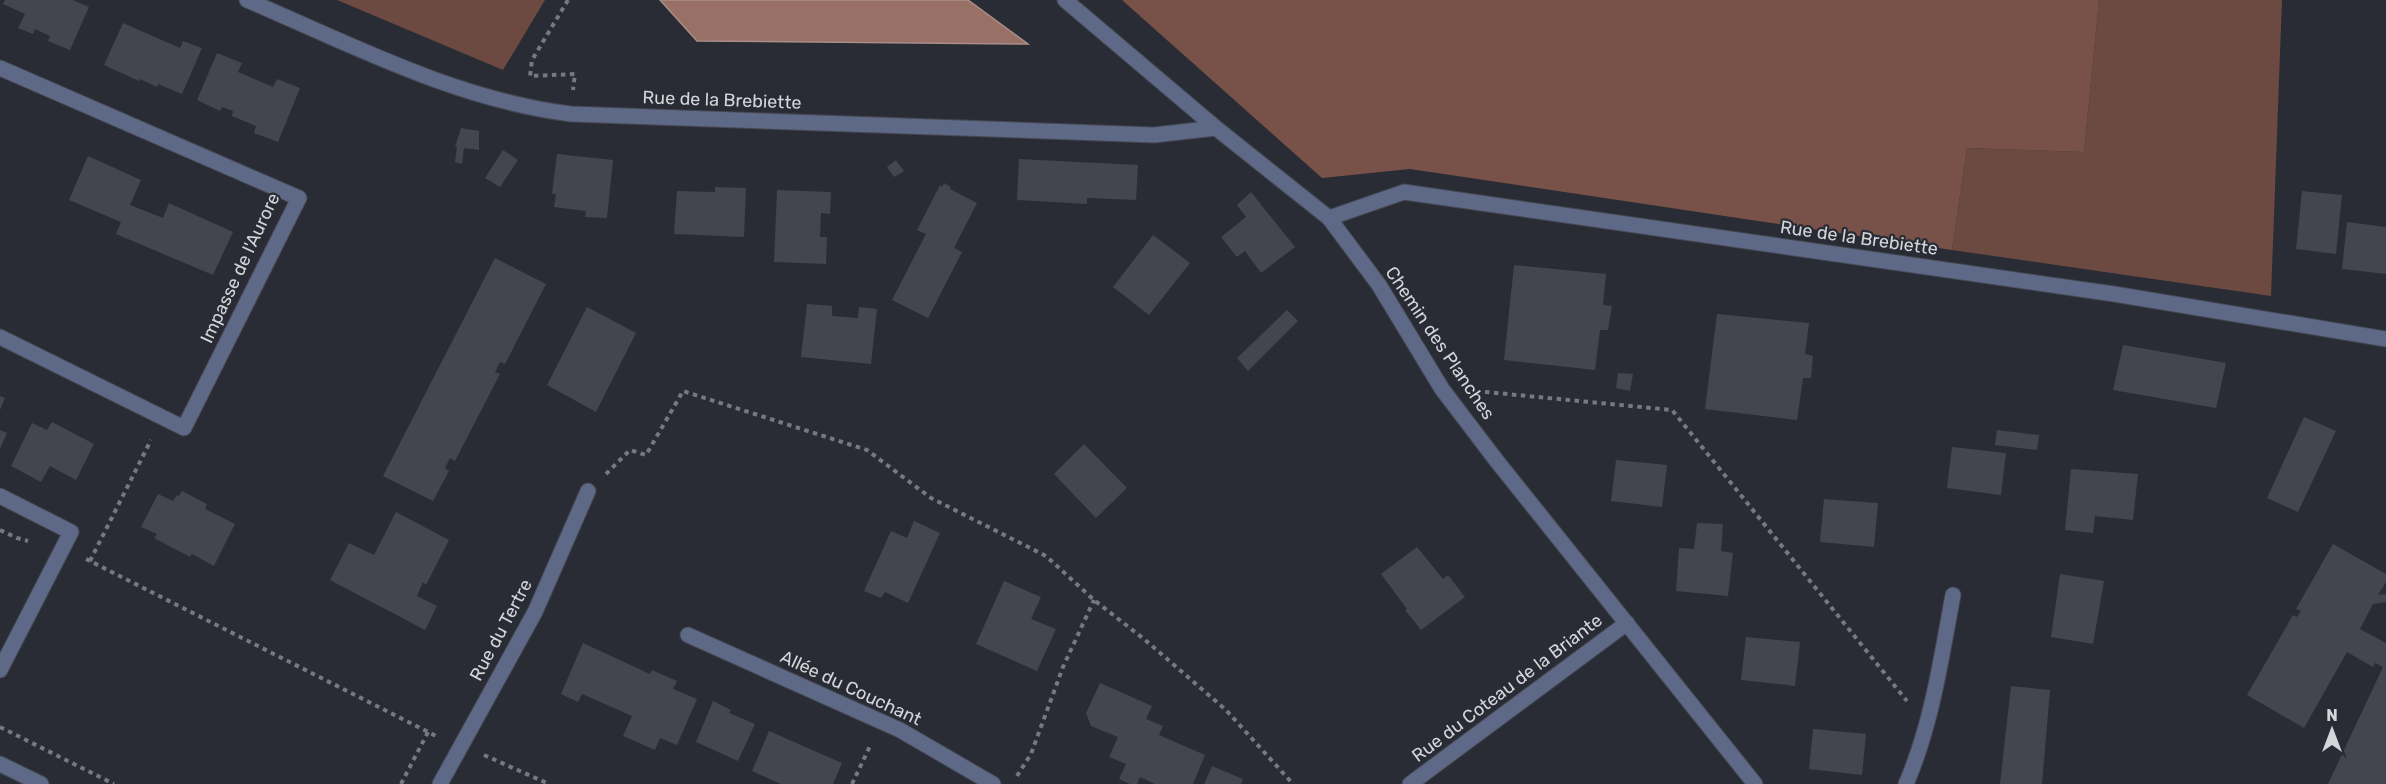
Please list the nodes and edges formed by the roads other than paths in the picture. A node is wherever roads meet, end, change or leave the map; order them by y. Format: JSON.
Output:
{"nodes":[{"id":1,"x":247,"y":0,"type":"edge"},
{"id":2,"x":1065,"y":0,"type":"edge"},
{"id":3,"x":0,"y":68,"type":"edge"},
{"id":4,"x":1216,"y":128,"type":"junction"},
{"id":5,"x":1329,"y":218,"type":"junction"},
{"id":6,"x":0,"y":337,"type":"edge"},
{"id":7,"x":2386,"y":339,"type":"edge"},
{"id":8,"x":588,"y":491,"type":"road end"},
{"id":9,"x":0,"y":496,"type":"edge"},
{"id":10,"x":1953,"y":595,"type":"dead end"},
{"id":11,"x":1627,"y":623,"type":"junction"},
{"id":12,"x":688,"y":635,"type":"dead end"},
{"id":13,"x":0,"y":670,"type":"edge"},
{"id":14,"x":0,"y":764,"type":"edge"},
{"id":15,"x":41,"y":784,"type":"edge"},
{"id":16,"x":440,"y":784,"type":"edge"},
{"id":17,"x":993,"y":784,"type":"edge"},
{"id":18,"x":1410,"y":784,"type":"edge"},
{"id":19,"x":1755,"y":784,"type":"edge"},
{"id":20,"x":1906,"y":784,"type":"edge"}],
"edges":[{"from":1,"to":4,"type":"street","name":"Rue de la Brebiette"},
{"from":2,"to":4,"type":"street","name":"Chemin des Planches"},
{"from":3,"to":6,"type":"street","name":"Impasse de l'Aurore"},
{"from":4,"to":5,"type":"street","name":"Chemin des Planches"},
{"from":5,"to":7,"type":"street","name":"Rue de la Brebiette"},
{"from":5,"to":11,"type":"street","name":"Chemin des Planches"},
{"from":8,"to":16,"type":"street","name":"Rue du Tertre"},
{"from":9,"to":13,"type":"street"},
{"from":10,"to":20,"type":"street"},
{"from":11,"to":18,"type":"street","name":"Rue du Coteau de la Briante"},
{"from":11,"to":19,"type":"street","name":"Chemin des Planches"},
{"from":12,"to":17,"type":"street","name":"Allée du Couchant"},
{"from":14,"to":15,"type":"street"}]}
